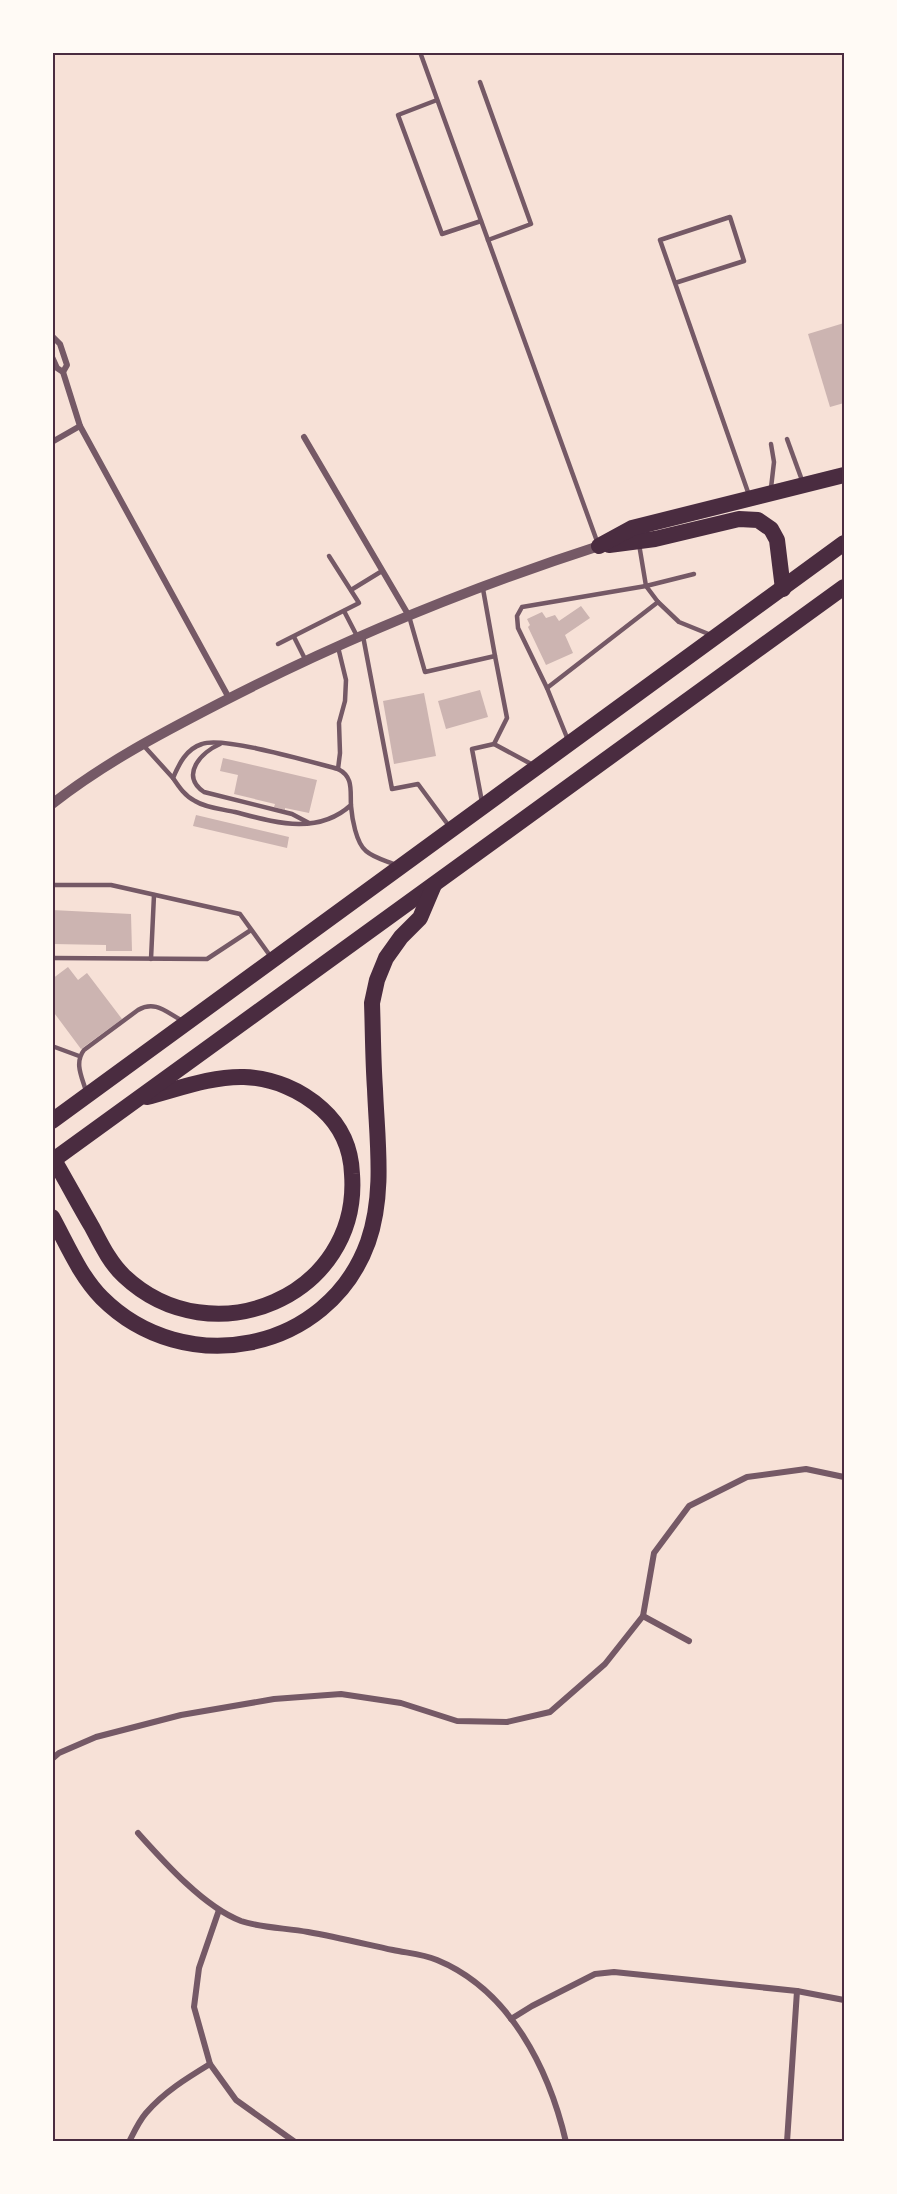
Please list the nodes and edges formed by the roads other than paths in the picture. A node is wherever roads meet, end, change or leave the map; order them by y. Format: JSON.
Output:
{"nodes":[{"id":1,"x":420,"y":52,"type":"edge"},
{"id":2,"x":480,"y":82,"type":"dead end"},
{"id":3,"x":437,"y":100,"type":"junction"},
{"id":4,"x":481,"y":221,"type":"junction"},
{"id":5,"x":488,"y":240,"type":"junction"},
{"id":6,"x":675,"y":283,"type":"junction"},
{"id":7,"x":52,"y":336,"type":"edge"},
{"id":8,"x":52,"y":357,"type":"edge"},
{"id":9,"x":63,"y":372,"type":"junction"},
{"id":10,"x":80,"y":426,"type":"junction"},
{"id":11,"x":304,"y":437,"type":"dead end"},
{"id":12,"x":787,"y":439,"type":"dead end"},
{"id":13,"x":52,"y":442,"type":"edge"},
{"id":14,"x":771,"y":444,"type":"dead end"},
{"id":15,"x":844,"y":476,"type":"edge"},
{"id":16,"x":804,"y":485,"type":"junction"},
{"id":17,"x":770,"y":494,"type":"junction"},
{"id":18,"x":750,"y":499,"type":"junction"},
{"id":19,"x":639,"y":542,"type":"junction"},
{"id":20,"x":844,"y":543,"type":"edge"},
{"id":21,"x":599,"y":546,"type":"junction"},
{"id":22,"x":329,"y":556,"type":"dead end"},
{"id":23,"x":382,"y":571,"type":"junction"},
{"id":24,"x":694,"y":574,"type":"dead end"},
{"id":25,"x":646,"y":586,"type":"junction"},
{"id":26,"x":483,"y":587,"type":"junction"},
{"id":27,"x":844,"y":587,"type":"edge"},
{"id":28,"x":783,"y":589,"type":"junction"},
{"id":29,"x":351,"y":590,"type":"junction"},
{"id":30,"x":658,"y":602,"type":"junction"},
{"id":31,"x":344,"y":611,"type":"junction"},
{"id":32,"x":409,"y":616,"type":"junction"},
{"id":33,"x":294,"y":637,"type":"junction"},
{"id":34,"x":360,"y":637,"type":"junction"},
{"id":35,"x":718,"y":637,"type":"junction"},
{"id":36,"x":278,"y":644,"type":"dead end"},
{"id":37,"x":338,"y":647,"type":"junction"},
{"id":38,"x":495,"y":656,"type":"junction"},
{"id":39,"x":306,"y":661,"type":"junction"},
{"id":40,"x":547,"y":688,"type":"junction"},
{"id":41,"x":229,"y":698,"type":"junction"},
{"id":42,"x":223,"y":742,"type":"junction"},
{"id":43,"x":142,"y":744,"type":"junction"},
{"id":44,"x":494,"y":744,"type":"junction"},
{"id":45,"x":570,"y":745,"type":"junction"},
{"id":46,"x":538,"y":768,"type":"junction"},
{"id":47,"x":338,"y":769,"type":"junction"},
{"id":48,"x":172,"y":778,"type":"junction"},
{"id":49,"x":52,"y":804,"type":"edge"},
{"id":50,"x":351,"y":805,"type":"junction"},
{"id":51,"x":483,"y":808,"type":"junction"},
{"id":52,"x":309,"y":823,"type":"junction"},
{"id":53,"x":453,"y":830,"type":"junction"},
{"id":54,"x":402,"y":867,"type":"junction"},
{"id":55,"x":435,"y":883,"type":"junction"},
{"id":56,"x":52,"y":885,"type":"edge"},
{"id":57,"x":154,"y":895,"type":"junction"},
{"id":58,"x":250,"y":930,"type":"junction"},
{"id":59,"x":52,"y":958,"type":"edge"},
{"id":60,"x":151,"y":959,"type":"junction"},
{"id":61,"x":273,"y":960,"type":"junction"},
{"id":62,"x":186,"y":1023,"type":"junction"},
{"id":63,"x":52,"y":1046,"type":"edge"},
{"id":64,"x":79,"y":1056,"type":"junction"},
{"id":65,"x":87,"y":1095,"type":"junction"},
{"id":66,"x":137,"y":1100,"type":"junction"},
{"id":67,"x":52,"y":1121,"type":"edge"},
{"id":68,"x":53,"y":1160,"type":"edge"},
{"id":69,"x":52,"y":1217,"type":"edge"},
{"id":70,"x":844,"y":1477,"type":"edge"},
{"id":71,"x":643,"y":1616,"type":"junction"},
{"id":72,"x":689,"y":1641,"type":"dead end"},
{"id":73,"x":52,"y":1759,"type":"edge"},
{"id":74,"x":138,"y":1833,"type":"dead end"},
{"id":75,"x":219,"y":1910,"type":"junction"},
{"id":76,"x":797,"y":1991,"type":"junction"},
{"id":77,"x":844,"y":2000,"type":"edge"},
{"id":78,"x":511,"y":2019,"type":"junction"},
{"id":79,"x":210,"y":2064,"type":"junction"},
{"id":80,"x":129,"y":2142,"type":"edge"},
{"id":81,"x":295,"y":2142,"type":"edge"},
{"id":82,"x":566,"y":2142,"type":"edge"},
{"id":83,"x":787,"y":2142,"type":"edge"}],
"edges":[{"from":1,"to":3,"type":"lane"},
{"from":2,"to":5,"type":"lane"},
{"from":3,"to":4,"type":"lane"},
{"from":3,"to":4,"type":"lane"},
{"from":4,"to":5,"type":"lane"},
{"from":5,"to":21,"type":"lane"},
{"from":6,"to":6,"type":"lane"},
{"from":6,"to":18,"type":"lane"},
{"from":7,"to":9,"type":"street"},
{"from":8,"to":9,"type":"street"},
{"from":9,"to":10,"type":"street"},
{"from":10,"to":13,"type":"street"},
{"from":10,"to":41,"type":"street"},
{"from":11,"to":23,"type":"street"},
{"from":12,"to":16,"type":"lane"},
{"from":14,"to":17,"type":"lane"},
{"from":15,"to":16,"type":"highway"},
{"from":16,"to":17,"type":"highway"},
{"from":17,"to":18,"type":"highway"},
{"from":18,"to":21,"type":"highway"},
{"from":19,"to":21,"type":"highway"},
{"from":19,"to":25,"type":"lane"},
{"from":19,"to":28,"type":"highway"},
{"from":20,"to":28,"type":"highway"},
{"from":21,"to":26,"type":"street"},
{"from":22,"to":29,"type":"lane"},
{"from":23,"to":29,"type":"lane"},
{"from":23,"to":32,"type":"street"},
{"from":24,"to":25,"type":"lane"},
{"from":25,"to":30,"type":"lane"},
{"from":25,"to":40,"type":"lane"},
{"from":26,"to":32,"type":"street"},
{"from":26,"to":38,"type":"lane"},
{"from":27,"to":55,"type":"highway"},
{"from":28,"to":35,"type":"highway"},
{"from":29,"to":31,"type":"lane"},
{"from":30,"to":35,"type":"lane"},
{"from":30,"to":40,"type":"lane"},
{"from":31,"to":33,"type":"lane"},
{"from":31,"to":34,"type":"lane"},
{"from":32,"to":34,"type":"street"},
{"from":32,"to":38,"type":"lane"},
{"from":33,"to":36,"type":"lane"},
{"from":33,"to":39,"type":"lane"},
{"from":34,"to":37,"type":"street"},
{"from":34,"to":53,"type":"lane"},
{"from":35,"to":45,"type":"highway"},
{"from":37,"to":39,"type":"street"},
{"from":37,"to":47,"type":"lane"},
{"from":38,"to":44,"type":"lane"},
{"from":39,"to":41,"type":"street"},
{"from":40,"to":45,"type":"lane"},
{"from":41,"to":43,"type":"street"},
{"from":42,"to":47,"type":"lane"},
{"from":42,"to":48,"type":"lane"},
{"from":42,"to":52,"type":"lane"},
{"from":43,"to":48,"type":"lane"},
{"from":43,"to":49,"type":"street"},
{"from":44,"to":46,"type":"lane"},
{"from":44,"to":51,"type":"lane"},
{"from":45,"to":46,"type":"highway"},
{"from":46,"to":51,"type":"highway"},
{"from":47,"to":50,"type":"lane"},
{"from":48,"to":52,"type":"lane"},
{"from":50,"to":52,"type":"lane"},
{"from":50,"to":54,"type":"lane"},
{"from":51,"to":53,"type":"highway"},
{"from":53,"to":54,"type":"highway"},
{"from":54,"to":61,"type":"highway"},
{"from":55,"to":66,"type":"highway"},
{"from":55,"to":69,"type":"highway"},
{"from":56,"to":57,"type":"lane"},
{"from":57,"to":58,"type":"lane"},
{"from":57,"to":60,"type":"lane"},
{"from":58,"to":60,"type":"lane"},
{"from":58,"to":61,"type":"lane"},
{"from":59,"to":60,"type":"lane"},
{"from":61,"to":62,"type":"highway"},
{"from":62,"to":64,"type":"lane"},
{"from":62,"to":65,"type":"highway"},
{"from":63,"to":64,"type":"lane"},
{"from":64,"to":65,"type":"lane"},
{"from":65,"to":67,"type":"highway"},
{"from":66,"to":68,"type":"highway"},
{"from":66,"to":68,"type":"highway"},
{"from":70,"to":71,"type":"street"},
{"from":71,"to":72,"type":"street"},
{"from":71,"to":73,"type":"street"},
{"from":74,"to":75,"type":"street"},
{"from":75,"to":78,"type":"street"},
{"from":75,"to":79,"type":"street"},
{"from":76,"to":77,"type":"street"},
{"from":76,"to":78,"type":"street"},
{"from":76,"to":83,"type":"street"},
{"from":78,"to":82,"type":"street"},
{"from":79,"to":80,"type":"street"},
{"from":79,"to":81,"type":"street"}]}
